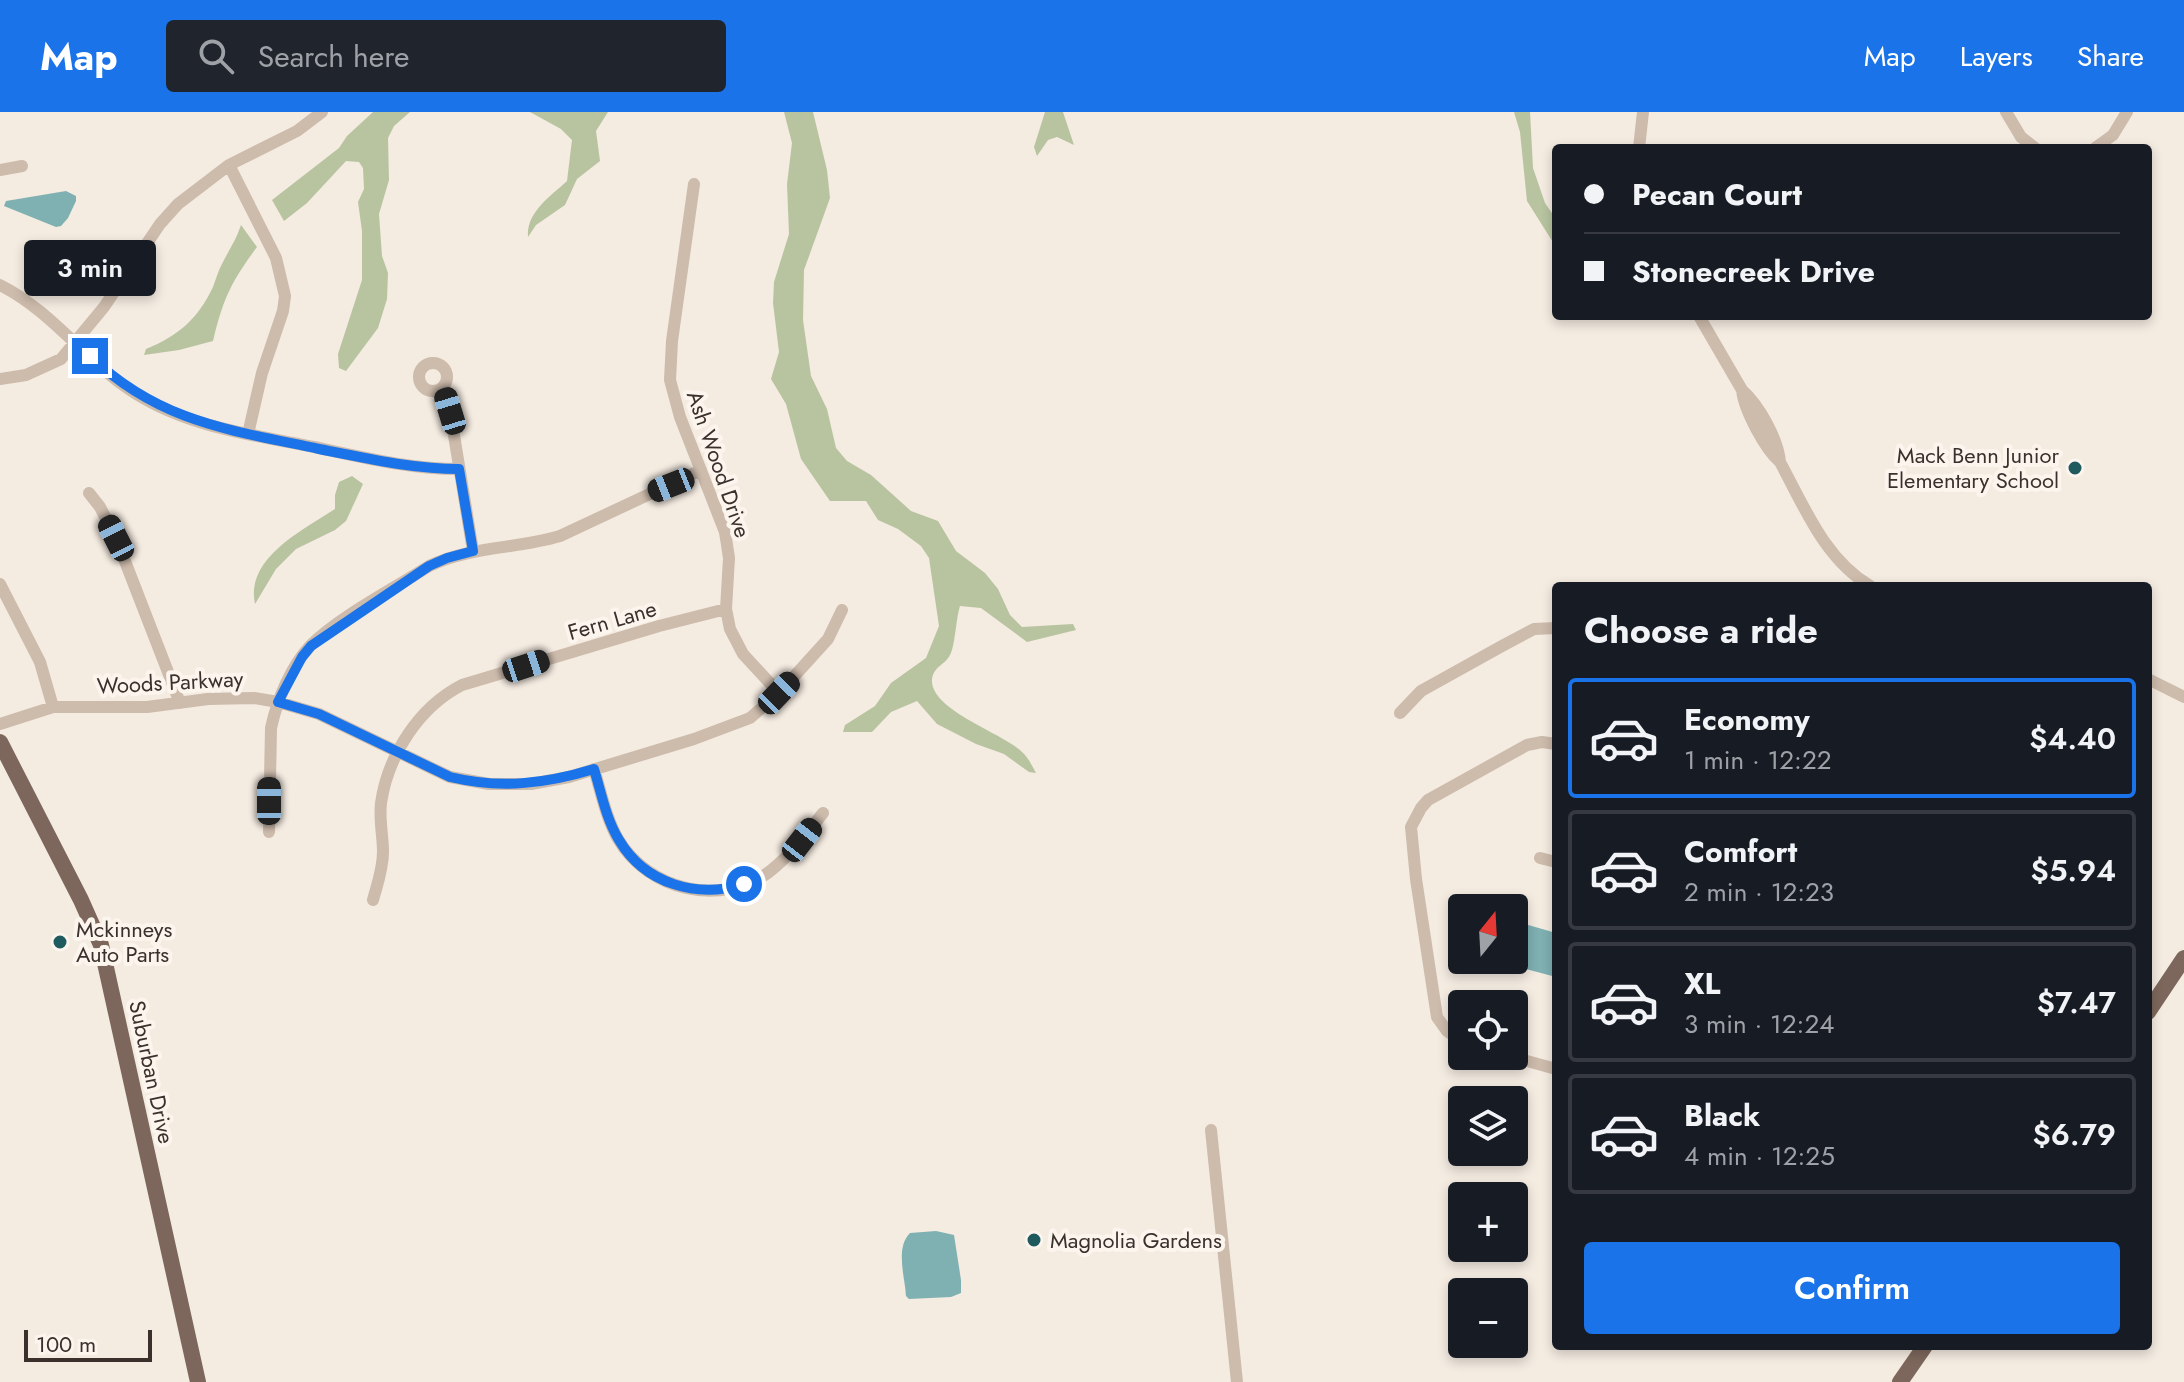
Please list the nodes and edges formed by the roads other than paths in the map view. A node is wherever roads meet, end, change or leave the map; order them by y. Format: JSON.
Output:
{"nodes":[{"id":1,"x":322,"y":112,"type":"edge"},
{"id":2,"x":1643,"y":112,"type":"edge"},
{"id":3,"x":2006,"y":112,"type":"edge"},
{"id":4,"x":2127,"y":112,"type":"edge"},
{"id":5,"x":1639,"y":144,"type":"edge"},
{"id":6,"x":2030,"y":144,"type":"edge"},
{"id":7,"x":2101,"y":144,"type":"edge"},
{"id":8,"x":229,"y":165,"type":"junction"},
{"id":9,"x":22,"y":166,"type":"dead end"},
{"id":10,"x":0,"y":170,"type":"edge"},
{"id":11,"x":694,"y":184,"type":"dead end"},
{"id":12,"x":0,"y":285,"type":"edge"},
{"id":13,"x":1701,"y":320,"type":"edge"},
{"id":14,"x":76,"y":343,"type":"junction"},
{"id":15,"x":0,"y":379,"type":"edge"},
{"id":16,"x":443,"y":388,"type":"dead end"},
{"id":17,"x":248,"y":434,"type":"junction"},
{"id":18,"x":459,"y":469,"type":"junction"},
{"id":19,"x":701,"y":470,"type":"junction"},
{"id":20,"x":89,"y":493,"type":"dead end"},
{"id":21,"x":473,"y":551,"type":"junction"},
{"id":22,"x":1864,"y":582,"type":"edge"},
{"id":23,"x":0,"y":584,"type":"edge"},
{"id":24,"x":726,"y":609,"type":"junction"},
{"id":25,"x":842,"y":610,"type":"dead end"},
{"id":26,"x":1552,"y":628,"type":"edge"},
{"id":27,"x":2152,"y":681,"type":"edge"},
{"id":28,"x":779,"y":693,"type":"junction"},
{"id":29,"x":2184,"y":697,"type":"edge"},
{"id":30,"x":278,"y":702,"type":"junction"},
{"id":31,"x":180,"y":703,"type":"junction"},
{"id":32,"x":53,"y":707,"type":"junction"},
{"id":33,"x":1400,"y":713,"type":"dead end"},
{"id":34,"x":0,"y":724,"type":"edge"},
{"id":35,"x":0,"y":742,"type":"edge"},
{"id":36,"x":1552,"y":743,"type":"edge"},
{"id":37,"x":398,"y":752,"type":"junction"},
{"id":38,"x":594,"y":769,"type":"junction"},
{"id":39,"x":823,"y":813,"type":"dead end"},
{"id":40,"x":269,"y":832,"type":"dead end"},
{"id":41,"x":1540,"y":858,"type":"dead end"},
{"id":42,"x":1552,"y":861,"type":"edge"},
{"id":43,"x":373,"y":900,"type":"dead end"},
{"id":44,"x":2184,"y":958,"type":"edge"},
{"id":45,"x":2152,"y":1006,"type":"edge"},
{"id":46,"x":1448,"y":1032,"type":"edge"},
{"id":47,"x":1528,"y":1061,"type":"edge"},
{"id":48,"x":1552,"y":1068,"type":"edge"},
{"id":49,"x":1211,"y":1130,"type":"dead end"},
{"id":50,"x":1922,"y":1350,"type":"edge"},
{"id":51,"x":198,"y":1382,"type":"edge"},
{"id":52,"x":1237,"y":1382,"type":"edge"},
{"id":53,"x":1900,"y":1382,"type":"edge"}],
"edges":[{"from":1,"to":8,"type":"street"},
{"from":2,"to":5,"type":"street"},
{"from":3,"to":6,"type":"street"},
{"from":4,"to":7,"type":"street"},
{"from":8,"to":14,"type":"street"},
{"from":8,"to":17,"type":"street"},
{"from":9,"to":10,"type":"street"},
{"from":11,"to":19,"type":"street","name":"Ash Wood Drive"},
{"from":12,"to":14,"type":"street"},
{"from":13,"to":22,"type":"street"},
{"from":14,"to":15,"type":"street"},
{"from":14,"to":17,"type":"street"},
{"from":16,"to":18,"type":"street"},
{"from":17,"to":18,"type":"street"},
{"from":18,"to":21,"type":"street"},
{"from":19,"to":21,"type":"street"},
{"from":19,"to":24,"type":"street","name":"Ash Wood Drive"},
{"from":20,"to":31,"type":"street"},
{"from":21,"to":30,"type":"street"},
{"from":23,"to":32,"type":"street"},
{"from":24,"to":28,"type":"street","name":"Ash Wood Drive"},
{"from":24,"to":37,"type":"street","name":"Fern Lane"},
{"from":25,"to":28,"type":"street","name":"Woods Parkway"},
{"from":26,"to":33,"type":"street"},
{"from":27,"to":29,"type":"street"},
{"from":28,"to":38,"type":"street","name":"Woods Parkway"},
{"from":30,"to":31,"type":"street","name":"Woods Parkway"},
{"from":30,"to":37,"type":"street","name":"Woods Parkway"},
{"from":30,"to":40,"type":"street"},
{"from":31,"to":32,"type":"street","name":"Woods Parkway"},
{"from":32,"to":34,"type":"street","name":"Woods Parkway"},
{"from":35,"to":51,"type":"main road","name":"Suburban Drive"},
{"from":36,"to":46,"type":"street"},
{"from":37,"to":38,"type":"street","name":"Woods Parkway"},
{"from":37,"to":43,"type":"street","name":"Fern Lane"},
{"from":38,"to":39,"type":"street"},
{"from":41,"to":42,"type":"street"},
{"from":44,"to":45,"type":"main road"},
{"from":47,"to":48,"type":"street"},
{"from":49,"to":52,"type":"street"},
{"from":50,"to":53,"type":"main road"}]}
